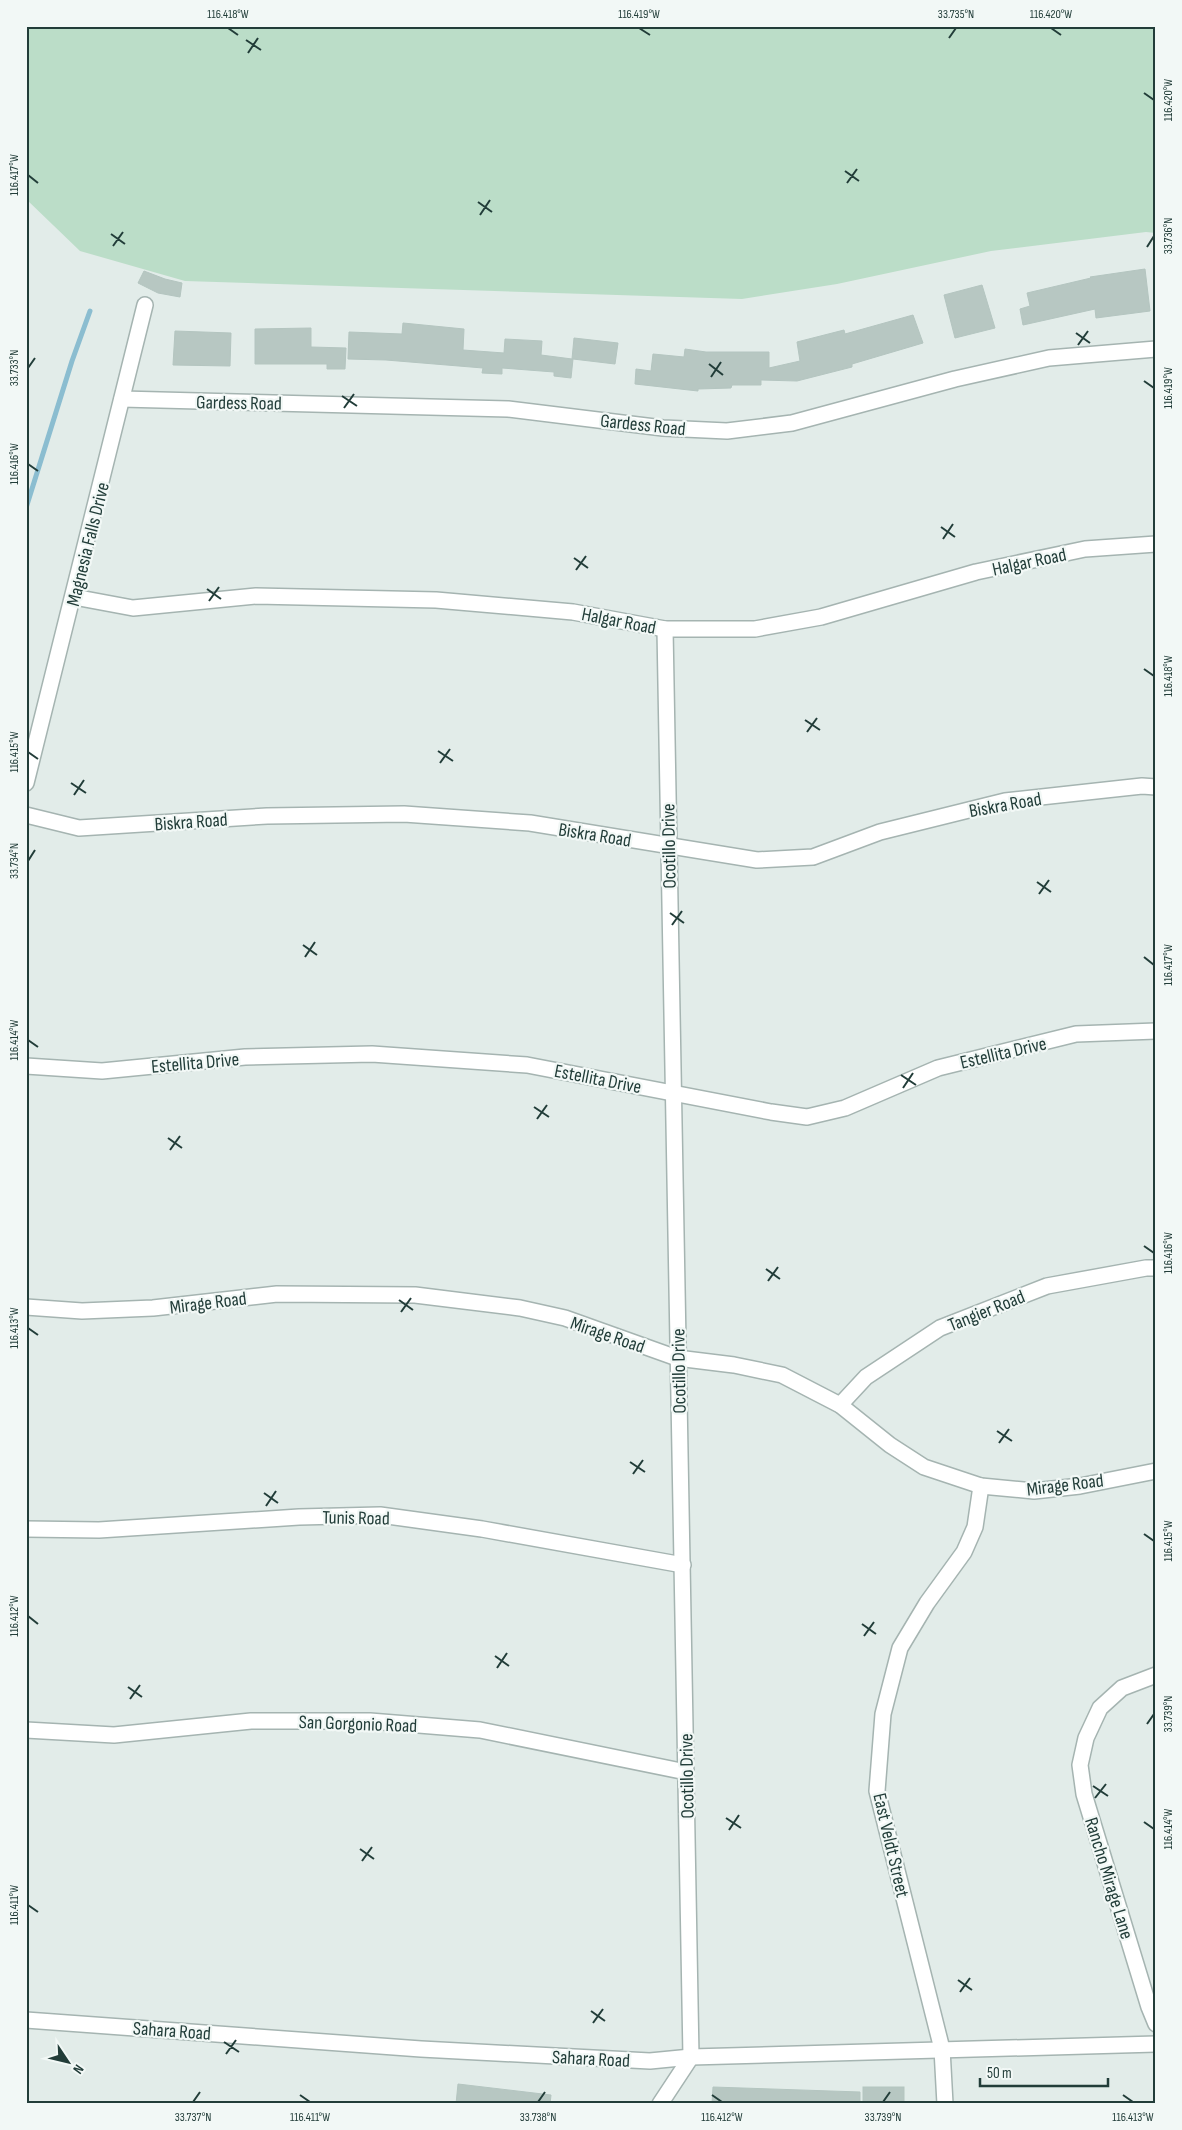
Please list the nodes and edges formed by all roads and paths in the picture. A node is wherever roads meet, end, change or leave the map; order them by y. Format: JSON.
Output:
{"nodes":[{"id":1,"x":145,"y":305,"type":"dead end"},
{"id":2,"x":1156,"y":349,"type":"edge"},
{"id":3,"x":122,"y":399,"type":"junction"},
{"id":4,"x":1156,"y":544,"type":"edge"},
{"id":5,"x":74,"y":597,"type":"junction"},
{"id":6,"x":665,"y":629,"type":"junction"},
{"id":7,"x":26,"y":784,"type":"edge"},
{"id":8,"x":1156,"y":787,"type":"edge"},
{"id":9,"x":26,"y":815,"type":"edge"},
{"id":10,"x":667,"y":845,"type":"junction"},
{"id":11,"x":1156,"y":1031,"type":"edge"},
{"id":12,"x":26,"y":1066,"type":"edge"},
{"id":13,"x":673,"y":1092,"type":"junction"},
{"id":14,"x":1156,"y":1268,"type":"edge"},
{"id":15,"x":26,"y":1307,"type":"edge"},
{"id":16,"x":677,"y":1358,"type":"junction"},
{"id":17,"x":840,"y":1405,"type":"junction"},
{"id":18,"x":1156,"y":1471,"type":"edge"},
{"id":19,"x":981,"y":1486,"type":"junction"},
{"id":20,"x":26,"y":1528,"type":"edge"},
{"id":21,"x":683,"y":1565,"type":"junction"},
{"id":22,"x":1156,"y":1675,"type":"edge"},
{"id":23,"x":26,"y":1730,"type":"edge"},
{"id":24,"x":686,"y":1772,"type":"junction"},
{"id":25,"x":26,"y":2020,"type":"edge"},
{"id":26,"x":1156,"y":2024,"type":"edge"},
{"id":27,"x":1156,"y":2044,"type":"edge"},
{"id":28,"x":942,"y":2049,"type":"junction"},
{"id":29,"x":691,"y":2057,"type":"junction"},
{"id":30,"x":660,"y":2104,"type":"edge"},
{"id":31,"x":945,"y":2104,"type":"edge"}],
"edges":[{"from":1,"to":3,"type":"street","name":"Magnesia Falls Drive"},
{"from":2,"to":3,"type":"street","name":"Gardess Road"},
{"from":3,"to":5,"type":"street","name":"Magnesia Falls Drive"},
{"from":4,"to":6,"type":"street","name":"Halgar Road"},
{"from":5,"to":6,"type":"street","name":"Halgar Road"},
{"from":5,"to":7,"type":"street","name":"Magnesia Falls Drive"},
{"from":6,"to":10,"type":"street","name":"Ocotillo Drive"},
{"from":8,"to":10,"type":"street","name":"Biskra Road"},
{"from":9,"to":10,"type":"street","name":"Biskra Road"},
{"from":10,"to":13,"type":"street","name":"Ocotillo Drive"},
{"from":11,"to":13,"type":"street","name":"Estellita Drive"},
{"from":12,"to":13,"type":"street","name":"Estellita Drive"},
{"from":13,"to":16,"type":"street","name":"Ocotillo Drive"},
{"from":14,"to":17,"type":"street","name":"Tangier Road"},
{"from":15,"to":16,"type":"street","name":"Mirage Road"},
{"from":16,"to":17,"type":"street","name":"Mirage Road"},
{"from":16,"to":21,"type":"street","name":"Ocotillo Drive"},
{"from":17,"to":19,"type":"street","name":"Mirage Road"},
{"from":18,"to":19,"type":"street","name":"Mirage Road"},
{"from":19,"to":28,"type":"street","name":"East Veldt Street"},
{"from":20,"to":21,"type":"street","name":"Tunis Road"},
{"from":21,"to":24,"type":"street","name":"Ocotillo Drive"},
{"from":22,"to":26,"type":"street","name":"Rancho Mirage Lane"},
{"from":23,"to":24,"type":"street","name":"San Gorgonio Road"},
{"from":24,"to":29,"type":"street","name":"Ocotillo Drive"},
{"from":25,"to":29,"type":"street","name":"Sahara Road"},
{"from":27,"to":28,"type":"street","name":"Sahara Road"},
{"from":28,"to":29,"type":"street","name":"Sahara Road"},
{"from":28,"to":31,"type":"street","name":"East Veldt Street"},
{"from":29,"to":30,"type":"street"}]}
